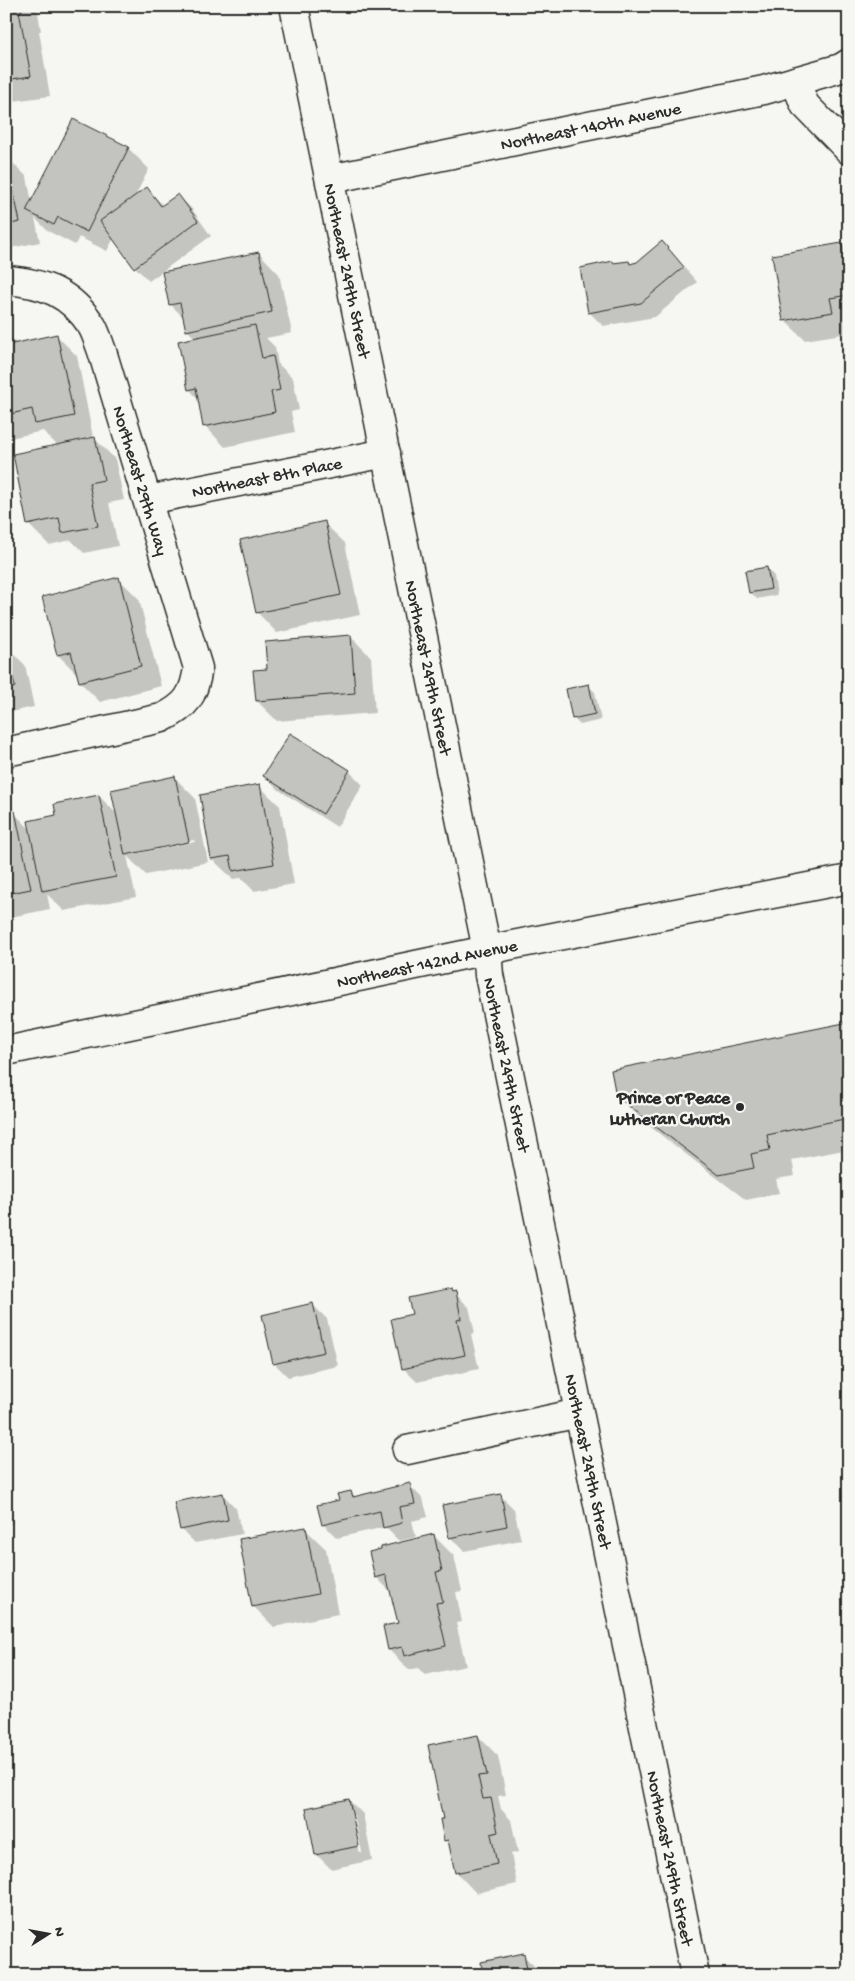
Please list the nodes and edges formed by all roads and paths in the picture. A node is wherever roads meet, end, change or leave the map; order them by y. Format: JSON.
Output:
{"nodes":[{"id":1,"x":294,"y":6,"type":"edge"},
{"id":2,"x":849,"y":62,"type":"edge"},
{"id":3,"x":795,"y":81,"type":"junction"},
{"id":4,"x":849,"y":150,"type":"edge"},
{"id":5,"x":330,"y":179,"type":"junction"},
{"id":6,"x":6,"y":280,"type":"edge"},
{"id":7,"x":386,"y":453,"type":"junction"},
{"id":8,"x":148,"y":500,"type":"junction"},
{"id":9,"x":6,"y":752,"type":"edge"},
{"id":10,"x":849,"y":879,"type":"edge"},
{"id":11,"x":487,"y":950,"type":"junction"},
{"id":12,"x":6,"y":1051,"type":"edge"},
{"id":13,"x":579,"y":1413,"type":"junction"},
{"id":14,"x":407,"y":1450,"type":"dead end"},
{"id":15,"x":695,"y":1975,"type":"edge"}],
"edges":[{"from":1,"to":5,"type":"street","name":"Northeast 249th Street"},
{"from":2,"to":3,"type":"street","name":"Northeast 140th Avenue"},
{"from":3,"to":4,"type":"street"},
{"from":3,"to":5,"type":"street","name":"Northeast 140th Avenue"},
{"from":5,"to":7,"type":"street","name":"Northeast 249th Street"},
{"from":6,"to":8,"type":"street","name":"Northeast 29th Way"},
{"from":7,"to":8,"type":"street","name":"Northeast 8th Place"},
{"from":7,"to":11,"type":"street","name":"Northeast 249th Street"},
{"from":8,"to":9,"type":"street","name":"Northeast 29th Way"},
{"from":10,"to":11,"type":"street","name":"Northeast 142nd Avenue"},
{"from":11,"to":12,"type":"street","name":"Northeast 142nd Avenue"},
{"from":11,"to":13,"type":"street","name":"Northeast 249th Street"},
{"from":13,"to":14,"type":"street"},
{"from":13,"to":15,"type":"street","name":"Northeast 249th Street"}]}
